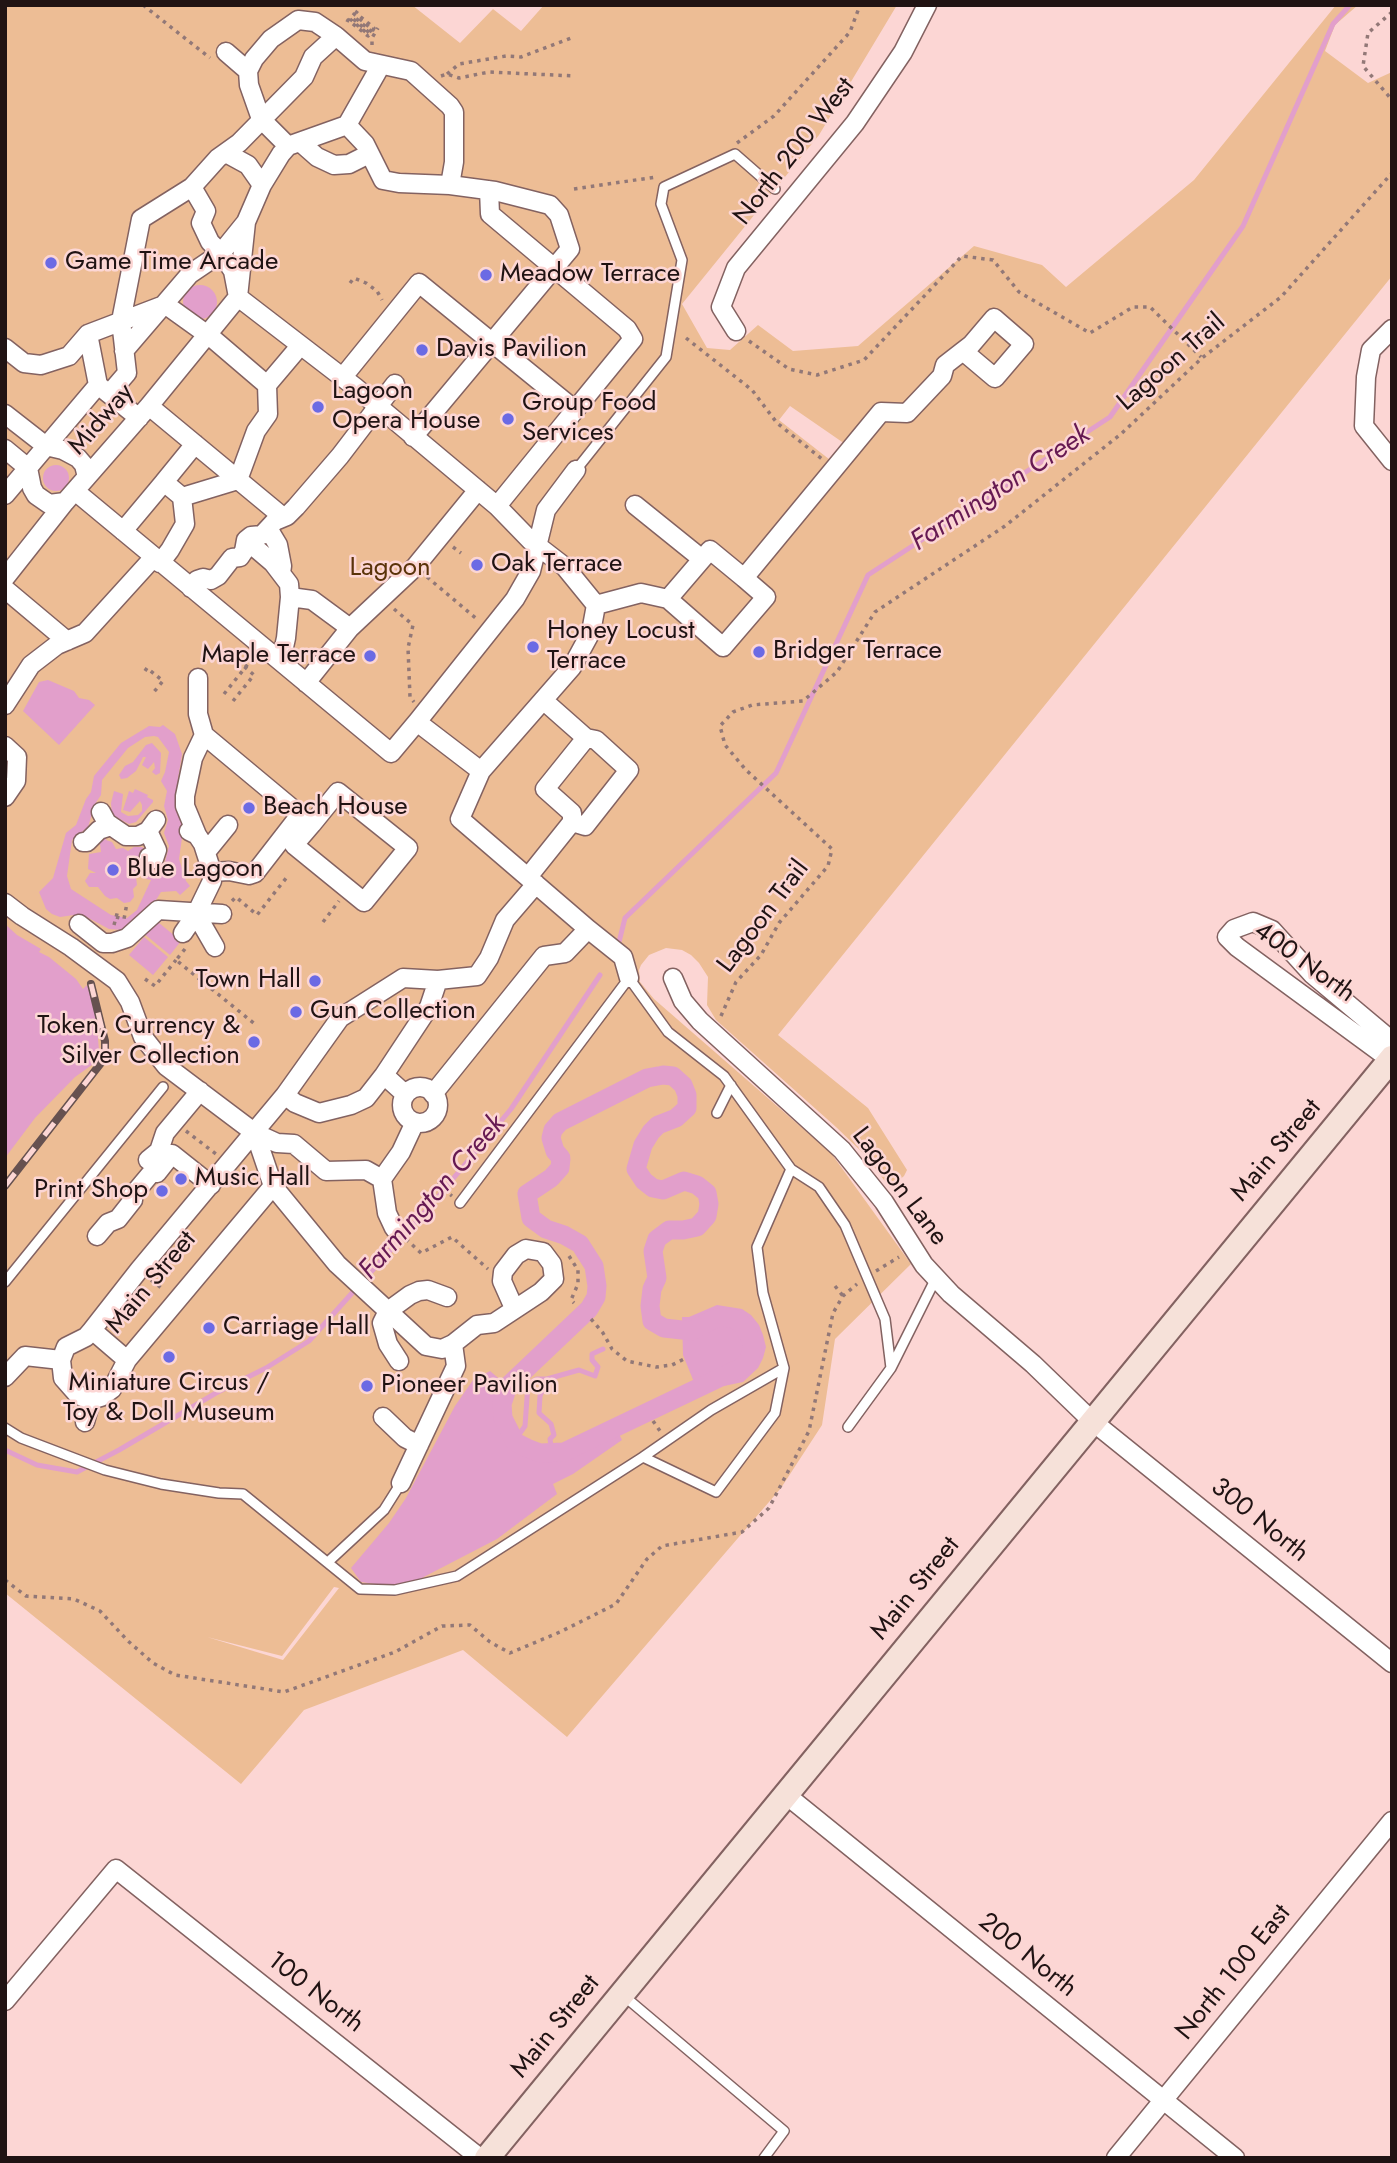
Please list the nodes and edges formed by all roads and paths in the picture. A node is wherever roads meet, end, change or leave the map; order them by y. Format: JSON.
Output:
{"nodes":[{"id":1,"x":143,"y":5,"type":"edge"},
{"id":2,"x":304,"y":5,"type":"edge"},
{"id":3,"x":860,"y":5,"type":"edge"},
{"id":4,"x":927,"y":5,"type":"edge"},
{"id":5,"x":359,"y":9,"type":"dead end"},
{"id":6,"x":1392,"y":12,"type":"edge"},
{"id":7,"x":315,"y":22,"type":"junction"},
{"id":8,"x":378,"y":28,"type":"dead end"},
{"id":9,"x":338,"y":30,"type":"junction"},
{"id":10,"x":571,"y":38,"type":"dead end"},
{"id":11,"x":226,"y":52,"type":"joint"},
{"id":12,"x":375,"y":58,"type":"junction"},
{"id":13,"x":248,"y":71,"type":"junction"},
{"id":14,"x":447,"y":74,"type":"dead end"},
{"id":15,"x":575,"y":76,"type":"dead end"},
{"id":16,"x":459,"y":78,"type":"dead end"},
{"id":17,"x":252,"y":92,"type":"junction"},
{"id":18,"x":283,"y":96,"type":"junction"},
{"id":19,"x":1392,"y":100,"type":"edge"},
{"id":20,"x":261,"y":119,"type":"junction"},
{"id":21,"x":347,"y":125,"type":"junction"},
{"id":22,"x":294,"y":144,"type":"junction"},
{"id":23,"x":729,"y":148,"type":"dead end"},
{"id":24,"x":226,"y":153,"type":"junction"},
{"id":25,"x":369,"y":154,"type":"junction"},
{"id":26,"x":454,"y":162,"type":"junction"},
{"id":27,"x":667,"y":173,"type":"dead end"},
{"id":28,"x":1392,"y":173,"type":"edge"},
{"id":29,"x":262,"y":185,"type":"junction"},
{"id":30,"x":192,"y":187,"type":"junction"},
{"id":31,"x":442,"y":187,"type":"junction"},
{"id":32,"x":481,"y":189,"type":"junction"},
{"id":33,"x":574,"y":189,"type":"dead end"},
{"id":34,"x":775,"y":190,"type":"dead end"},
{"id":35,"x":246,"y":222,"type":"junction"},
{"id":36,"x":221,"y":253,"type":"junction"},
{"id":37,"x":554,"y":268,"type":"junction"},
{"id":38,"x":350,"y":283,"type":"dead end"},
{"id":39,"x":238,"y":297,"type":"junction"},
{"id":40,"x":166,"y":305,"type":"junction"},
{"id":41,"x":121,"y":321,"type":"junction"},
{"id":42,"x":387,"y":323,"type":"junction"},
{"id":43,"x":1392,"y":329,"type":"edge"},
{"id":44,"x":736,"y":331,"type":"joint"},
{"id":45,"x":88,"y":334,"type":"junction"},
{"id":46,"x":207,"y":336,"type":"junction"},
{"id":47,"x":686,"y":338,"type":"dead end"},
{"id":48,"x":492,"y":342,"type":"junction"},
{"id":49,"x":300,"y":346,"type":"junction"},
{"id":50,"x":5,"y":348,"type":"edge"},
{"id":51,"x":124,"y":351,"type":"junction"},
{"id":52,"x":962,"y":351,"type":"dead end"},
{"id":53,"x":1202,"y":358,"type":"junction"},
{"id":54,"x":342,"y":378,"type":"junction"},
{"id":55,"x":395,"y":384,"type":"dead end"},
{"id":56,"x":267,"y":385,"type":"junction"},
{"id":57,"x":104,"y":390,"type":"junction"},
{"id":58,"x":377,"y":406,"type":"junction"},
{"id":59,"x":575,"y":410,"type":"junction"},
{"id":60,"x":144,"y":412,"type":"junction"},
{"id":61,"x":5,"y":414,"type":"edge"},
{"id":62,"x":413,"y":438,"type":"junction"},
{"id":63,"x":195,"y":444,"type":"junction"},
{"id":64,"x":46,"y":446,"type":"junction"},
{"id":65,"x":5,"y":449,"type":"edge"},
{"id":66,"x":1392,"y":461,"type":"edge"},
{"id":67,"x":28,"y":468,"type":"junction"},
{"id":68,"x":834,"y":468,"type":"junction"},
{"id":69,"x":576,"y":470,"type":"joint"},
{"id":70,"x":87,"y":477,"type":"junction"},
{"id":71,"x":238,"y":480,"type":"junction"},
{"id":72,"x":164,"y":482,"type":"junction"},
{"id":73,"x":478,"y":490,"type":"junction"},
{"id":74,"x":5,"y":495,"type":"edge"},
{"id":75,"x":70,"y":497,"type":"junction"},
{"id":76,"x":182,"y":497,"type":"junction"},
{"id":77,"x":635,"y":505,"type":"dead end"},
{"id":78,"x":497,"y":506,"type":"junction"},
{"id":79,"x":283,"y":517,"type":"junction"},
{"id":80,"x":269,"y":530,"type":"junction"},
{"id":81,"x":123,"y":531,"type":"junction"},
{"id":82,"x":246,"y":540,"type":"junction"},
{"id":83,"x":537,"y":546,"type":"junction"},
{"id":84,"x":702,"y":559,"type":"junction"},
{"id":85,"x":157,"y":560,"type":"junction"},
{"id":86,"x":415,"y":567,"type":"junction"},
{"id":87,"x":281,"y":573,"type":"junction"},
{"id":88,"x":5,"y":578,"type":"edge"},
{"id":89,"x":744,"y":578,"type":"junction"},
{"id":90,"x":191,"y":588,"type":"junction"},
{"id":91,"x":5,"y":589,"type":"edge"},
{"id":92,"x":290,"y":597,"type":"junction"},
{"id":93,"x":382,"y":599,"type":"junction"},
{"id":94,"x":668,"y":599,"type":"junction"},
{"id":95,"x":596,"y":605,"type":"junction"},
{"id":96,"x":350,"y":628,"type":"junction"},
{"id":97,"x":490,"y":630,"type":"junction"},
{"id":98,"x":242,"y":633,"type":"junction"},
{"id":99,"x":67,"y":641,"type":"junction"},
{"id":100,"x":276,"y":657,"type":"junction"},
{"id":101,"x":238,"y":661,"type":"dead end"},
{"id":102,"x":145,"y":671,"type":"dead end"},
{"id":103,"x":198,"y":678,"type":"dead end"},
{"id":104,"x":306,"y":683,"type":"junction"},
{"id":105,"x":153,"y":693,"type":"dead end"},
{"id":106,"x":224,"y":694,"type":"dead end"},
{"id":107,"x":543,"y":700,"type":"junction"},
{"id":108,"x":233,"y":701,"type":"dead end"},
{"id":109,"x":5,"y":705,"type":"edge"},
{"id":110,"x":421,"y":717,"type":"junction"},
{"id":111,"x":204,"y":735,"type":"junction"},
{"id":112,"x":586,"y":738,"type":"junction"},
{"id":113,"x":5,"y":746,"type":"edge"},
{"id":114,"x":481,"y":771,"type":"junction"},
{"id":115,"x":5,"y":797,"type":"edge"},
{"id":116,"x":306,"y":819,"type":"junction"},
{"id":117,"x":572,"y":822,"type":"junction"},
{"id":118,"x":228,"y":825,"type":"dead end"},
{"id":119,"x":83,"y":842,"type":"dead end"},
{"id":120,"x":206,"y":852,"type":"junction"},
{"id":121,"x":149,"y":857,"type":"dead end"},
{"id":122,"x":212,"y":872,"type":"junction"},
{"id":123,"x":287,"y":877,"type":"dead end"},
{"id":124,"x":532,"y":881,"type":"junction"},
{"id":125,"x":5,"y":903,"type":"edge"},
{"id":126,"x":127,"y":903,"type":"dead end"},
{"id":127,"x":118,"y":910,"type":"dead end"},
{"id":128,"x":196,"y":914,"type":"junction"},
{"id":129,"x":222,"y":914,"type":"joint"},
{"id":130,"x":81,"y":929,"type":"dead end"},
{"id":131,"x":588,"y":929,"type":"junction"},
{"id":132,"x":183,"y":933,"type":"joint"},
{"id":133,"x":215,"y":947,"type":"dead end"},
{"id":134,"x":176,"y":960,"type":"junction"},
{"id":135,"x":629,"y":978,"type":"junction"},
{"id":136,"x":673,"y":978,"type":"dead end"},
{"id":137,"x":145,"y":979,"type":"dead end"},
{"id":138,"x":438,"y":980,"type":"junction"},
{"id":139,"x":1342,"y":1000,"type":"junction"},
{"id":140,"x":720,"y":1016,"type":"dead end"},
{"id":141,"x":1332,"y":1017,"type":"junction"},
{"id":142,"x":256,"y":1025,"type":"dead end"},
{"id":143,"x":1392,"y":1041,"type":"edge"},
{"id":144,"x":1392,"y":1056,"type":"edge"},
{"id":145,"x":384,"y":1075,"type":"junction"},
{"id":146,"x":731,"y":1085,"type":"junction"},
{"id":147,"x":163,"y":1087,"type":"dead end"},
{"id":148,"x":200,"y":1091,"type":"junction"},
{"id":149,"x":405,"y":1094,"type":"junction"},
{"id":150,"x":433,"y":1094,"type":"junction"},
{"id":151,"x":285,"y":1096,"type":"junction"},
{"id":152,"x":717,"y":1113,"type":"dead end"},
{"id":153,"x":415,"y":1122,"type":"junction"},
{"id":154,"x":175,"y":1123,"type":"junction"},
{"id":155,"x":255,"y":1133,"type":"junction"},
{"id":156,"x":148,"y":1160,"type":"dead end"},
{"id":157,"x":229,"y":1164,"type":"junction"},
{"id":158,"x":791,"y":1168,"type":"junction"},
{"id":159,"x":382,"y":1180,"type":"junction"},
{"id":160,"x":437,"y":1184,"type":"dead end"},
{"id":161,"x":211,"y":1185,"type":"junction"},
{"id":162,"x":273,"y":1186,"type":"junction"},
{"id":163,"x":460,"y":1203,"type":"joint"},
{"id":164,"x":394,"y":1228,"type":"dead end"},
{"id":165,"x":97,"y":1236,"type":"dead end"},
{"id":166,"x":913,"y":1248,"type":"junction"},
{"id":167,"x":416,"y":1249,"type":"dead end"},
{"id":168,"x":139,"y":1270,"type":"junction"},
{"id":169,"x":876,"y":1271,"type":"dead end"},
{"id":170,"x":936,"y":1278,"type":"junction"},
{"id":171,"x":502,"y":1281,"type":"junction"},
{"id":172,"x":5,"y":1282,"type":"edge"},
{"id":173,"x":835,"y":1286,"type":"dead end"},
{"id":174,"x":843,"y":1296,"type":"dead end"},
{"id":175,"x":447,"y":1297,"type":"dead end"},
{"id":176,"x":177,"y":1301,"type":"junction"},
{"id":177,"x":514,"y":1308,"type":"junction"},
{"id":178,"x":388,"y":1311,"type":"junction"},
{"id":179,"x":591,"y":1319,"type":"dead end"},
{"id":180,"x":92,"y":1330,"type":"junction"},
{"id":181,"x":453,"y":1344,"type":"junction"},
{"id":182,"x":684,"y":1359,"type":"dead end"},
{"id":183,"x":61,"y":1360,"type":"junction"},
{"id":184,"x":127,"y":1360,"type":"junction"},
{"id":185,"x":398,"y":1361,"type":"dead end"},
{"id":186,"x":784,"y":1368,"type":"junction"},
{"id":187,"x":891,"y":1368,"type":"junction"},
{"id":188,"x":5,"y":1377,"type":"edge"},
{"id":189,"x":91,"y":1400,"type":"junction"},
{"id":190,"x":383,"y":1417,"type":"dead end"},
{"id":191,"x":1092,"y":1420,"type":"junction"},
{"id":192,"x":85,"y":1422,"type":"dead end"},
{"id":193,"x":5,"y":1427,"type":"edge"},
{"id":194,"x":848,"y":1427,"type":"dead end"},
{"id":195,"x":419,"y":1445,"type":"junction"},
{"id":196,"x":643,"y":1457,"type":"junction"},
{"id":197,"x":401,"y":1483,"type":"joint"},
{"id":198,"x":328,"y":1563,"type":"junction"},
{"id":199,"x":1392,"y":1663,"type":"edge"},
{"id":200,"x":785,"y":1794,"type":"junction"},
{"id":201,"x":1392,"y":1821,"type":"edge"},
{"id":202,"x":622,"y":1994,"type":"junction"},
{"id":203,"x":5,"y":2001,"type":"edge"},
{"id":204,"x":1163,"y":2100,"type":"junction"},
{"id":205,"x":480,"y":2158,"type":"edge"},
{"id":206,"x":487,"y":2158,"type":"edge"},
{"id":207,"x":764,"y":2158,"type":"edge"},
{"id":208,"x":1116,"y":2158,"type":"edge"},
{"id":209,"x":1235,"y":2158,"type":"edge"}],
"edges":[{"from":1,"to":11,"type":"path"},
{"from":2,"to":7,"type":"street"},
{"from":3,"to":23,"type":"path"},
{"from":4,"to":44,"type":"street","name":"North 200 West"},
{"from":5,"to":9,"type":"path"},
{"from":6,"to":19,"type":"path"},
{"from":7,"to":9,"type":"street"},
{"from":7,"to":13,"type":"street"},
{"from":8,"to":12,"type":"path"},
{"from":9,"to":12,"type":"street"},
{"from":9,"to":18,"type":"street","name":"Midway"},
{"from":10,"to":14,"type":"path"},
{"from":11,"to":13,"type":"street"},
{"from":12,"to":21,"type":"street"},
{"from":12,"to":26,"type":"street"},
{"from":13,"to":17,"type":"street"},
{"from":15,"to":16,"type":"path"},
{"from":17,"to":18,"type":"street"},
{"from":17,"to":20,"type":"street"},
{"from":18,"to":20,"type":"street","name":"Midway"},
{"from":20,"to":22,"type":"street"},
{"from":20,"to":24,"type":"street","name":"Midway"},
{"from":21,"to":22,"type":"street"},
{"from":21,"to":25,"type":"street"},
{"from":22,"to":25,"type":"street"},
{"from":22,"to":29,"type":"street"},
{"from":24,"to":29,"type":"street"},
{"from":24,"to":30,"type":"street","name":"Midway"},
{"from":25,"to":31,"type":"street"},
{"from":26,"to":31,"type":"street"},
{"from":26,"to":32,"type":"street"},
{"from":27,"to":33,"type":"path"},
{"from":28,"to":53,"type":"path","name":"Lagoon Trail"},
{"from":29,"to":35,"type":"street"},
{"from":30,"to":36,"type":"street"},
{"from":30,"to":41,"type":"street","name":"Midway"},
{"from":31,"to":32,"type":"street"},
{"from":32,"to":37,"type":"street"},
{"from":32,"to":37,"type":"street"},
{"from":34,"to":69,"type":"lane"},
{"from":35,"to":36,"type":"street"},
{"from":35,"to":39,"type":"street"},
{"from":36,"to":39,"type":"street"},
{"from":36,"to":40,"type":"street"},
{"from":37,"to":48,"type":"street"},
{"from":37,"to":59,"type":"street"},
{"from":38,"to":42,"type":"path"},
{"from":39,"to":46,"type":"street","name":"Midway"},
{"from":39,"to":49,"type":"street"},
{"from":40,"to":41,"type":"street"},
{"from":40,"to":46,"type":"street"},
{"from":40,"to":51,"type":"street"},
{"from":41,"to":45,"type":"street"},
{"from":41,"to":51,"type":"street","name":"Midway"},
{"from":42,"to":48,"type":"street"},
{"from":42,"to":54,"type":"street"},
{"from":43,"to":66,"type":"street"},
{"from":44,"to":53,"type":"path","name":"Lagoon Trail"},
{"from":45,"to":50,"type":"street"},
{"from":45,"to":57,"type":"street"},
{"from":46,"to":56,"type":"street"},
{"from":46,"to":60,"type":"street","name":"Midway"},
{"from":47,"to":68,"type":"path"},
{"from":48,"to":59,"type":"street"},
{"from":48,"to":62,"type":"street"},
{"from":49,"to":54,"type":"street"},
{"from":49,"to":56,"type":"street"},
{"from":51,"to":57,"type":"street","name":"Midway"},
{"from":52,"to":68,"type":"street"},
{"from":53,"to":140,"type":"path","name":"Lagoon Trail"},
{"from":54,"to":58,"type":"street"},
{"from":55,"to":58,"type":"street"},
{"from":56,"to":71,"type":"street"},
{"from":57,"to":60,"type":"street"},
{"from":57,"to":64,"type":"street","name":"Midway"},
{"from":58,"to":62,"type":"street"},
{"from":58,"to":79,"type":"street"},
{"from":59,"to":78,"type":"street"},
{"from":60,"to":63,"type":"street"},
{"from":60,"to":70,"type":"street","name":"Midway"},
{"from":61,"to":64,"type":"street"},
{"from":62,"to":73,"type":"street"},
{"from":63,"to":71,"type":"street"},
{"from":63,"to":72,"type":"street"},
{"from":64,"to":67,"type":"street"},
{"from":64,"to":70,"type":"street"},
{"from":65,"to":67,"type":"street"},
{"from":67,"to":74,"type":"street"},
{"from":67,"to":75,"type":"street"},
{"from":68,"to":89,"type":"street"},
{"from":69,"to":83,"type":"street"},
{"from":70,"to":75,"type":"street","name":"Midway"},
{"from":71,"to":76,"type":"street"},
{"from":71,"to":79,"type":"street"},
{"from":72,"to":76,"type":"street"},
{"from":72,"to":81,"type":"street"},
{"from":73,"to":78,"type":"street"},
{"from":73,"to":86,"type":"street"},
{"from":75,"to":81,"type":"street"},
{"from":75,"to":88,"type":"street","name":"Midway"},
{"from":76,"to":85,"type":"street"},
{"from":77,"to":84,"type":"street"},
{"from":78,"to":83,"type":"street"},
{"from":79,"to":80,"type":"street"},
{"from":80,"to":82,"type":"street"},
{"from":80,"to":87,"type":"street"},
{"from":81,"to":85,"type":"street"},
{"from":82,"to":87,"type":"street"},
{"from":82,"to":90,"type":"street"},
{"from":83,"to":95,"type":"street"},
{"from":83,"to":97,"type":"street"},
{"from":84,"to":89,"type":"street"},
{"from":84,"to":94,"type":"street"},
{"from":85,"to":90,"type":"street"},
{"from":85,"to":99,"type":"street"},
{"from":86,"to":93,"type":"street"},
{"from":86,"to":97,"type":"path"},
{"from":87,"to":92,"type":"street"},
{"from":89,"to":94,"type":"street"},
{"from":90,"to":98,"type":"street"},
{"from":91,"to":99,"type":"street"},
{"from":92,"to":96,"type":"street"},
{"from":92,"to":100,"type":"street"},
{"from":93,"to":96,"type":"street"},
{"from":93,"to":110,"type":"path"},
{"from":94,"to":95,"type":"street"},
{"from":95,"to":107,"type":"street"},
{"from":96,"to":104,"type":"street"},
{"from":97,"to":110,"type":"street"},
{"from":98,"to":100,"type":"street"},
{"from":98,"to":106,"type":"path"},
{"from":99,"to":109,"type":"street"},
{"from":100,"to":104,"type":"street"},
{"from":101,"to":108,"type":"path","bridge":true},
{"from":102,"to":105,"type":"path"},
{"from":103,"to":111,"type":"street"},
{"from":104,"to":110,"type":"street"},
{"from":107,"to":112,"type":"street"},
{"from":107,"to":114,"type":"street"},
{"from":110,"to":114,"type":"street"},
{"from":111,"to":116,"type":"street"},
{"from":111,"to":120,"type":"street"},
{"from":112,"to":117,"type":"street"},
{"from":112,"to":117,"type":"street"},
{"from":113,"to":115,"type":"street"},
{"from":114,"to":124,"type":"street"},
{"from":116,"to":116,"type":"street"},
{"from":116,"to":122,"type":"street"},
{"from":117,"to":124,"type":"street"},
{"from":118,"to":120,"type":"street"},
{"from":119,"to":121,"type":"street"},
{"from":120,"to":122,"type":"street"},
{"from":122,"to":128,"type":"street"},
{"from":123,"to":129,"type":"path"},
{"from":124,"to":131,"type":"street"},
{"from":124,"to":138,"type":"street","name":"Main Street"},
{"from":125,"to":148,"type":"street"},
{"from":126,"to":127,"type":"path"},
{"from":128,"to":129,"type":"street"},
{"from":128,"to":130,"type":"street"},
{"from":128,"to":132,"type":"street"},
{"from":128,"to":133,"type":"street"},
{"from":131,"to":135,"type":"street"},
{"from":131,"to":150,"type":"street"},
{"from":132,"to":134,"type":"path"},
{"from":134,"to":137,"type":"path"},
{"from":134,"to":142,"type":"path"},
{"from":135,"to":146,"type":"lane"},
{"from":135,"to":163,"type":"lane"},
{"from":136,"to":166,"type":"street","name":"Lagoon Lane"},
{"from":138,"to":145,"type":"street"},
{"from":138,"to":151,"type":"street","name":"Main Street"},
{"from":139,"to":141,"type":"street"},
{"from":139,"to":141,"type":"street","name":"400 North"},
{"from":139,"to":143,"type":"street","name":"400 North"},
{"from":141,"to":144,"type":"street","name":"400 North"},
{"from":144,"to":191,"type":"main road","name":"Main Street"},
{"from":145,"to":149,"type":"street"},
{"from":145,"to":151,"type":"street"},
{"from":146,"to":152,"type":"lane"},
{"from":146,"to":158,"type":"lane"},
{"from":147,"to":172,"type":"lane"},
{"from":148,"to":154,"type":"street"},
{"from":148,"to":155,"type":"street"},
{"from":149,"to":150,"type":"street"},
{"from":149,"to":153,"type":"street"},
{"from":150,"to":153,"type":"street"},
{"from":151,"to":155,"type":"street","name":"Main Street"},
{"from":153,"to":159,"type":"street"},
{"from":154,"to":156,"type":"street"},
{"from":154,"to":157,"type":"path"},
{"from":155,"to":157,"type":"street","name":"Main Street"},
{"from":155,"to":159,"type":"street"},
{"from":155,"to":162,"type":"street"},
{"from":157,"to":161,"type":"street","name":"Main Street"},
{"from":158,"to":186,"type":"lane"},
{"from":158,"to":187,"type":"lane"},
{"from":159,"to":164,"type":"street"},
{"from":160,"to":163,"type":"path"},
{"from":161,"to":165,"type":"street"},
{"from":161,"to":168,"type":"street","name":"Main Street"},
{"from":162,"to":176,"type":"street","name":"Main Street"},
{"from":162,"to":178,"type":"street"},
{"from":166,"to":169,"type":"path"},
{"from":166,"to":170,"type":"street","name":"Lagoon Lane"},
{"from":167,"to":171,"type":"path"},
{"from":168,"to":176,"type":"path"},
{"from":168,"to":180,"type":"street","name":"Main Street"},
{"from":170,"to":187,"type":"lane"},
{"from":170,"to":191,"type":"street","name":"Lagoon Lane"},
{"from":171,"to":177,"type":"street"},
{"from":171,"to":177,"type":"street"},
{"from":173,"to":174,"type":"path"},
{"from":175,"to":178,"type":"street"},
{"from":176,"to":184,"type":"street","name":"Main Street"},
{"from":177,"to":181,"type":"street"},
{"from":178,"to":181,"type":"street"},
{"from":178,"to":185,"type":"street"},
{"from":179,"to":182,"type":"path"},
{"from":180,"to":183,"type":"street"},
{"from":180,"to":184,"type":"street","name":"Main Street"},
{"from":181,"to":195,"type":"street"},
{"from":183,"to":188,"type":"street"},
{"from":183,"to":189,"type":"street"},
{"from":184,"to":189,"type":"street"},
{"from":186,"to":196,"type":"lane"},
{"from":186,"to":196,"type":"lane"},
{"from":187,"to":194,"type":"lane"},
{"from":189,"to":192,"type":"street"},
{"from":190,"to":195,"type":"street"},
{"from":191,"to":199,"type":"street","name":"300 North"},
{"from":191,"to":200,"type":"main road","name":"Main Street"},
{"from":193,"to":198,"type":"lane"},
{"from":195,"to":197,"type":"street"},
{"from":196,"to":198,"type":"lane"},
{"from":197,"to":198,"type":"lane"},
{"from":200,"to":202,"type":"main road","name":"Main Street"},
{"from":200,"to":204,"type":"street","name":"200 North"},
{"from":201,"to":204,"type":"street","name":"North 100 East"},
{"from":202,"to":206,"type":"main road","name":"Main Street"},
{"from":202,"to":207,"type":"lane"},
{"from":203,"to":205,"type":"street","name":"100 North"},
{"from":204,"to":208,"type":"street","name":"North 100 East"},
{"from":204,"to":209,"type":"street","name":"200 North"}]}
